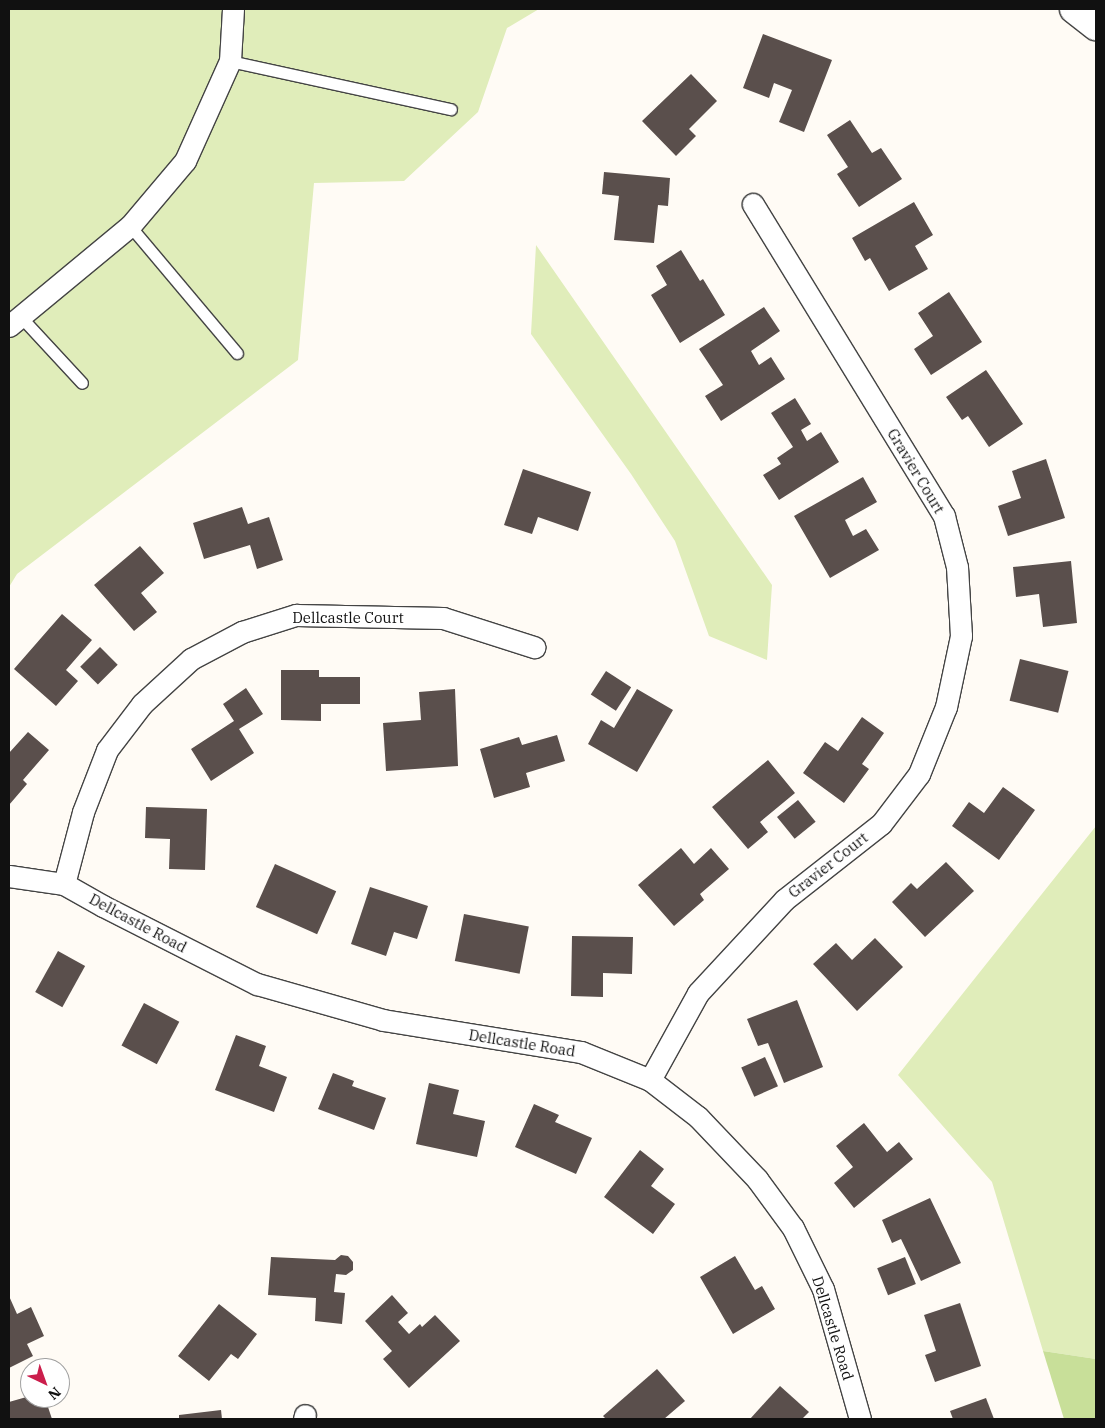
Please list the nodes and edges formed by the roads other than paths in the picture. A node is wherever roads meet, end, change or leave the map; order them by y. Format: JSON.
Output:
{"nodes":[{"id":1,"x":233,"y":9,"type":"edge"},
{"id":2,"x":1074,"y":9,"type":"edge"},
{"id":3,"x":1096,"y":26,"type":"edge"},
{"id":4,"x":230,"y":61,"type":"junction"},
{"id":5,"x":451,"y":109,"type":"dead end"},
{"id":6,"x":753,"y":204,"type":"dead end"},
{"id":7,"x":130,"y":226,"type":"junction"},
{"id":8,"x":14,"y":321,"type":"edge"},
{"id":9,"x":238,"y":354,"type":"dead end"},
{"id":10,"x":82,"y":383,"type":"dead end"},
{"id":11,"x":534,"y":647,"type":"dead end"},
{"id":12,"x":9,"y":876,"type":"edge"},
{"id":13,"x":64,"y":884,"type":"junction"},
{"id":14,"x":650,"y":1080,"type":"junction"},
{"id":15,"x":860,"y":1419,"type":"edge"}],
"edges":[{"from":1,"to":4,"type":"street"},
{"from":2,"to":3,"type":"street"},
{"from":4,"to":5,"type":"lane"},
{"from":4,"to":7,"type":"street"},
{"from":6,"to":14,"type":"street","name":"Gravier Court"},
{"from":7,"to":8,"type":"street"},
{"from":7,"to":9,"type":"lane"},
{"from":8,"to":10,"type":"lane"},
{"from":11,"to":13,"type":"street","name":"Dellcastle Court"},
{"from":12,"to":13,"type":"street","name":"Dellcastle Road"},
{"from":13,"to":14,"type":"street","name":"Dellcastle Road"},
{"from":14,"to":15,"type":"street","name":"Dellcastle Road"}]}
